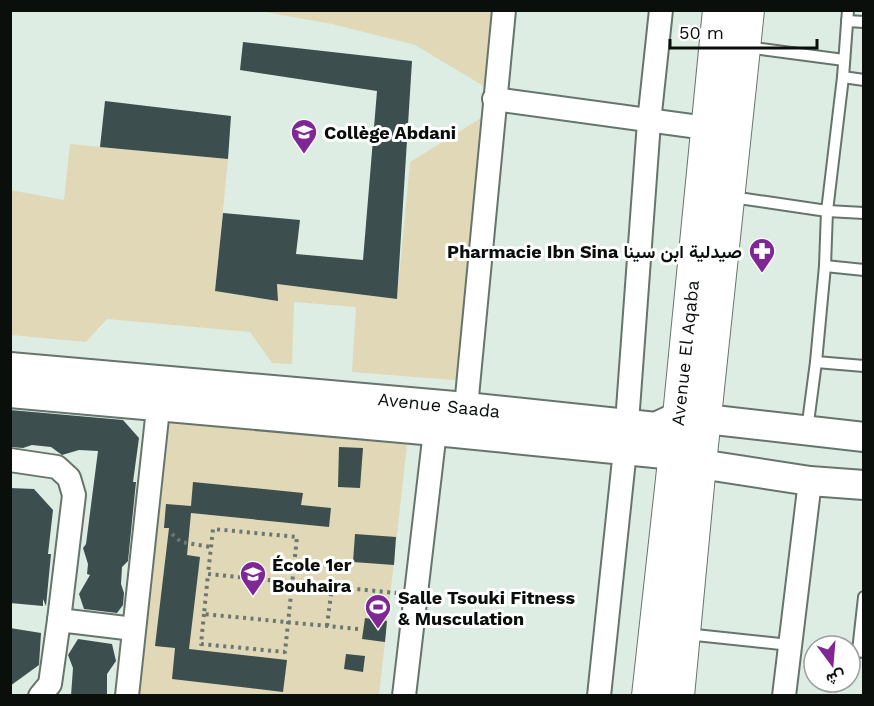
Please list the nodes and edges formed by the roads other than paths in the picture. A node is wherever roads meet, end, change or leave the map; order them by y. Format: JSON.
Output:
{"nodes":[{"id":1,"x":504,"y":10,"type":"edge"},
{"id":2,"x":661,"y":10,"type":"edge"},
{"id":3,"x":719,"y":10,"type":"edge"},
{"id":4,"x":748,"y":10,"type":"edge"},
{"id":5,"x":848,"y":16,"type":"edge"},
{"id":6,"x":864,"y":22,"type":"edge"},
{"id":7,"x":745,"y":47,"type":"junction"},
{"id":8,"x":844,"y":60,"type":"junction"},
{"id":9,"x":843,"y":77,"type":"junction"},
{"id":10,"x":864,"y":80,"type":"edge"},
{"id":11,"x":494,"y":99,"type":"junction"},
{"id":12,"x":649,"y":122,"type":"junction"},
{"id":13,"x":706,"y":128,"type":"junction"},
{"id":14,"x":729,"y":196,"type":"junction"},
{"id":15,"x":827,"y":211,"type":"junction"},
{"id":16,"x":864,"y":213,"type":"edge"},
{"id":17,"x":825,"y":266,"type":"junction"},
{"id":18,"x":864,"y":270,"type":"edge"},
{"id":19,"x":816,"y":362,"type":"junction"},
{"id":20,"x":864,"y":366,"type":"edge"},
{"id":21,"x":10,"y":367,"type":"edge"},
{"id":22,"x":161,"y":380,"type":"junction"},
{"id":23,"x":10,"y":393,"type":"edge"},
{"id":24,"x":466,"y":407,"type":"junction"},
{"id":25,"x":159,"y":408,"type":"junction"},
{"id":26,"x":692,"y":418,"type":"junction"},
{"id":27,"x":807,"y":430,"type":"junction"},
{"id":28,"x":435,"y":431,"type":"junction"},
{"id":29,"x":864,"y":436,"type":"edge"},
{"id":30,"x":625,"y":437,"type":"junction"},
{"id":31,"x":10,"y":460,"type":"edge"},
{"id":32,"x":687,"y":460,"type":"junction"},
{"id":33,"x":810,"y":481,"type":"junction"},
{"id":34,"x":864,"y":485,"type":"edge"},
{"id":35,"x":864,"y":597,"type":"edge"},
{"id":36,"x":59,"y":620,"type":"junction"},
{"id":37,"x":134,"y":629,"type":"junction"},
{"id":38,"x":683,"y":633,"type":"junction"},
{"id":39,"x":790,"y":645,"type":"junction"},
{"id":40,"x":864,"y":652,"type":"edge"},
{"id":41,"x":40,"y":696,"type":"edge"},
{"id":42,"x":127,"y":696,"type":"edge"},
{"id":43,"x":404,"y":696,"type":"edge"},
{"id":44,"x":599,"y":696,"type":"edge"},
{"id":45,"x":648,"y":696,"type":"edge"},
{"id":46,"x":678,"y":696,"type":"edge"},
{"id":47,"x":784,"y":696,"type":"edge"}],
"edges":[{"from":1,"to":11,"type":"street"},
{"from":2,"to":12,"type":"street"},
{"from":3,"to":13,"type":"main road","name":"Avenue El Aqaba"},
{"from":4,"to":7,"type":"main road","name":"Avenue El Aqaba"},
{"from":5,"to":6,"type":"lane"},
{"from":5,"to":8,"type":"lane"},
{"from":7,"to":8,"type":"lane"},
{"from":7,"to":14,"type":"main road","name":"Avenue El Aqaba"},
{"from":8,"to":9,"type":"lane"},
{"from":9,"to":10,"type":"lane"},
{"from":9,"to":15,"type":"lane"},
{"from":11,"to":12,"type":"street"},
{"from":11,"to":24,"type":"street"},
{"from":12,"to":13,"type":"street"},
{"from":12,"to":30,"type":"street"},
{"from":13,"to":26,"type":"main road","name":"Avenue El Aqaba"},
{"from":14,"to":15,"type":"lane"},
{"from":14,"to":26,"type":"main road","name":"Avenue El Aqaba"},
{"from":15,"to":16,"type":"lane"},
{"from":15,"to":17,"type":"lane"},
{"from":17,"to":18,"type":"lane"},
{"from":17,"to":19,"type":"lane"},
{"from":19,"to":20,"type":"lane"},
{"from":19,"to":27,"type":"lane"},
{"from":21,"to":22,"type":"street","name":"Avenue Saada"},
{"from":22,"to":24,"type":"street","name":"Avenue Saada"},
{"from":22,"to":25,"type":"street"},
{"from":23,"to":25,"type":"street","name":"Avenue Saada"},
{"from":24,"to":28,"type":"street"},
{"from":24,"to":30,"type":"street","name":"Avenue Saada"},
{"from":25,"to":28,"type":"street","name":"Avenue Saada"},
{"from":25,"to":37,"type":"street"},
{"from":26,"to":27,"type":"street","name":"Avenue Saada"},
{"from":26,"to":30,"type":"street","name":"Avenue Saada"},
{"from":26,"to":32,"type":"main road","name":"Avenue El Aqaba"},
{"from":27,"to":29,"type":"street","name":"Avenue Saada"},
{"from":28,"to":30,"type":"street","name":"Avenue Saada"},
{"from":28,"to":43,"type":"street"},
{"from":30,"to":32,"type":"street","name":"Avenue Saada"},
{"from":30,"to":44,"type":"street"},
{"from":31,"to":36,"type":"street"},
{"from":32,"to":33,"type":"street","name":"Avenue Saada"},
{"from":32,"to":38,"type":"main road","name":"Avenue El Aqaba"},
{"from":32,"to":45,"type":"main road","name":"Avenue El Aqaba"},
{"from":33,"to":34,"type":"street","name":"Avenue Saada"},
{"from":33,"to":39,"type":"street"},
{"from":35,"to":40,"type":"lane"},
{"from":36,"to":37,"type":"street"},
{"from":36,"to":41,"type":"street"},
{"from":37,"to":42,"type":"street"},
{"from":38,"to":39,"type":"lane"},
{"from":38,"to":46,"type":"main road","name":"Avenue El Aqaba"},
{"from":39,"to":47,"type":"street"}]}
